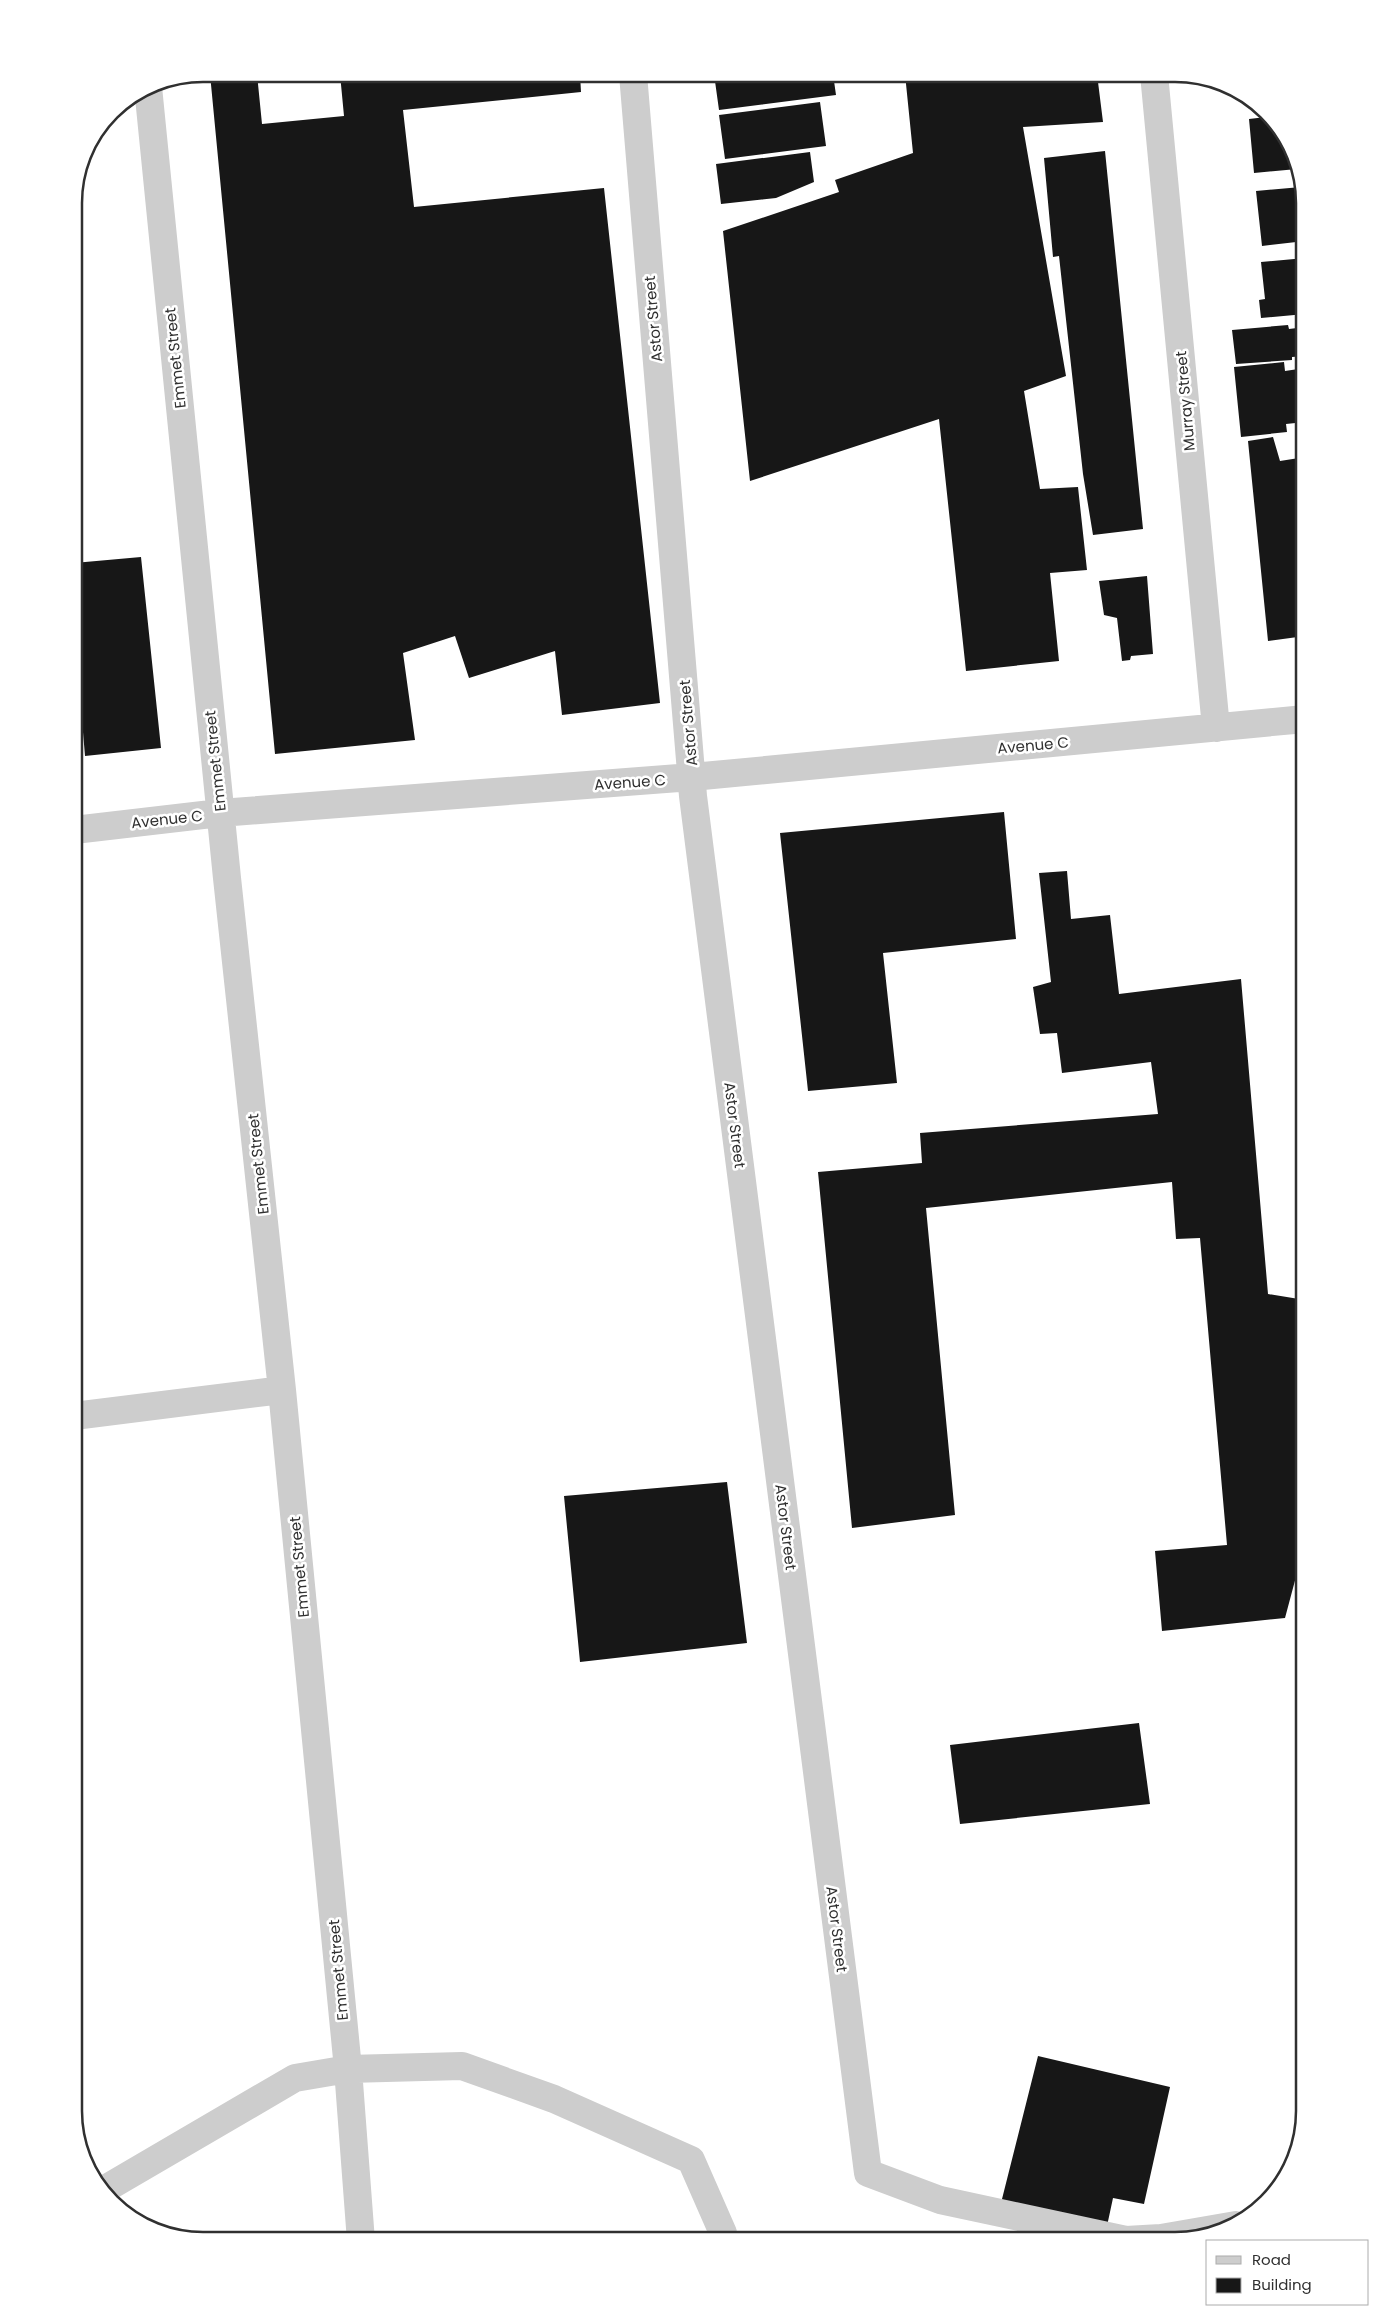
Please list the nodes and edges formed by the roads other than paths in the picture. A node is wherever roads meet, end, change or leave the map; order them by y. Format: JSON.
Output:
{"nodes":[{"id":1,"x":633,"y":83,"type":"edge"},
{"id":2,"x":1155,"y":83,"type":"edge"},
{"id":3,"x":149,"y":96,"type":"edge"},
{"id":4,"x":1296,"y":720,"type":"edge"},
{"id":5,"x":1216,"y":728,"type":"junction"},
{"id":6,"x":692,"y":777,"type":"junction"},
{"id":7,"x":220,"y":813,"type":"junction"},
{"id":8,"x":83,"y":829,"type":"edge"},
{"id":9,"x":282,"y":1390,"type":"junction"},
{"id":10,"x":82,"y":1415,"type":"edge"},
{"id":11,"x":348,"y":2069,"type":"junction"},
{"id":12,"x":109,"y":2186,"type":"edge"},
{"id":13,"x":360,"y":2232,"type":"edge"},
{"id":14,"x":724,"y":2232,"type":"edge"},
{"id":15,"x":1089,"y":2232,"type":"edge"}],
"edges":[{"from":1,"to":6,"type":"street","name":"Astor Street"},
{"from":2,"to":5,"type":"street","name":"Murray Street"},
{"from":3,"to":7,"type":"street","name":"Emmet Street"},
{"from":4,"to":5,"type":"street","name":"Avenue C"},
{"from":5,"to":6,"type":"street","name":"Avenue C"},
{"from":6,"to":7,"type":"street","name":"Avenue C"},
{"from":6,"to":15,"type":"street","name":"Astor Street"},
{"from":7,"to":8,"type":"street","name":"Avenue C"},
{"from":7,"to":9,"type":"street","name":"Emmet Street"},
{"from":9,"to":10,"type":"street"},
{"from":9,"to":11,"type":"street","name":"Emmet Street"},
{"from":11,"to":12,"type":"street"},
{"from":11,"to":13,"type":"street","name":"Emmet Street"},
{"from":11,"to":14,"type":"street"}]}
